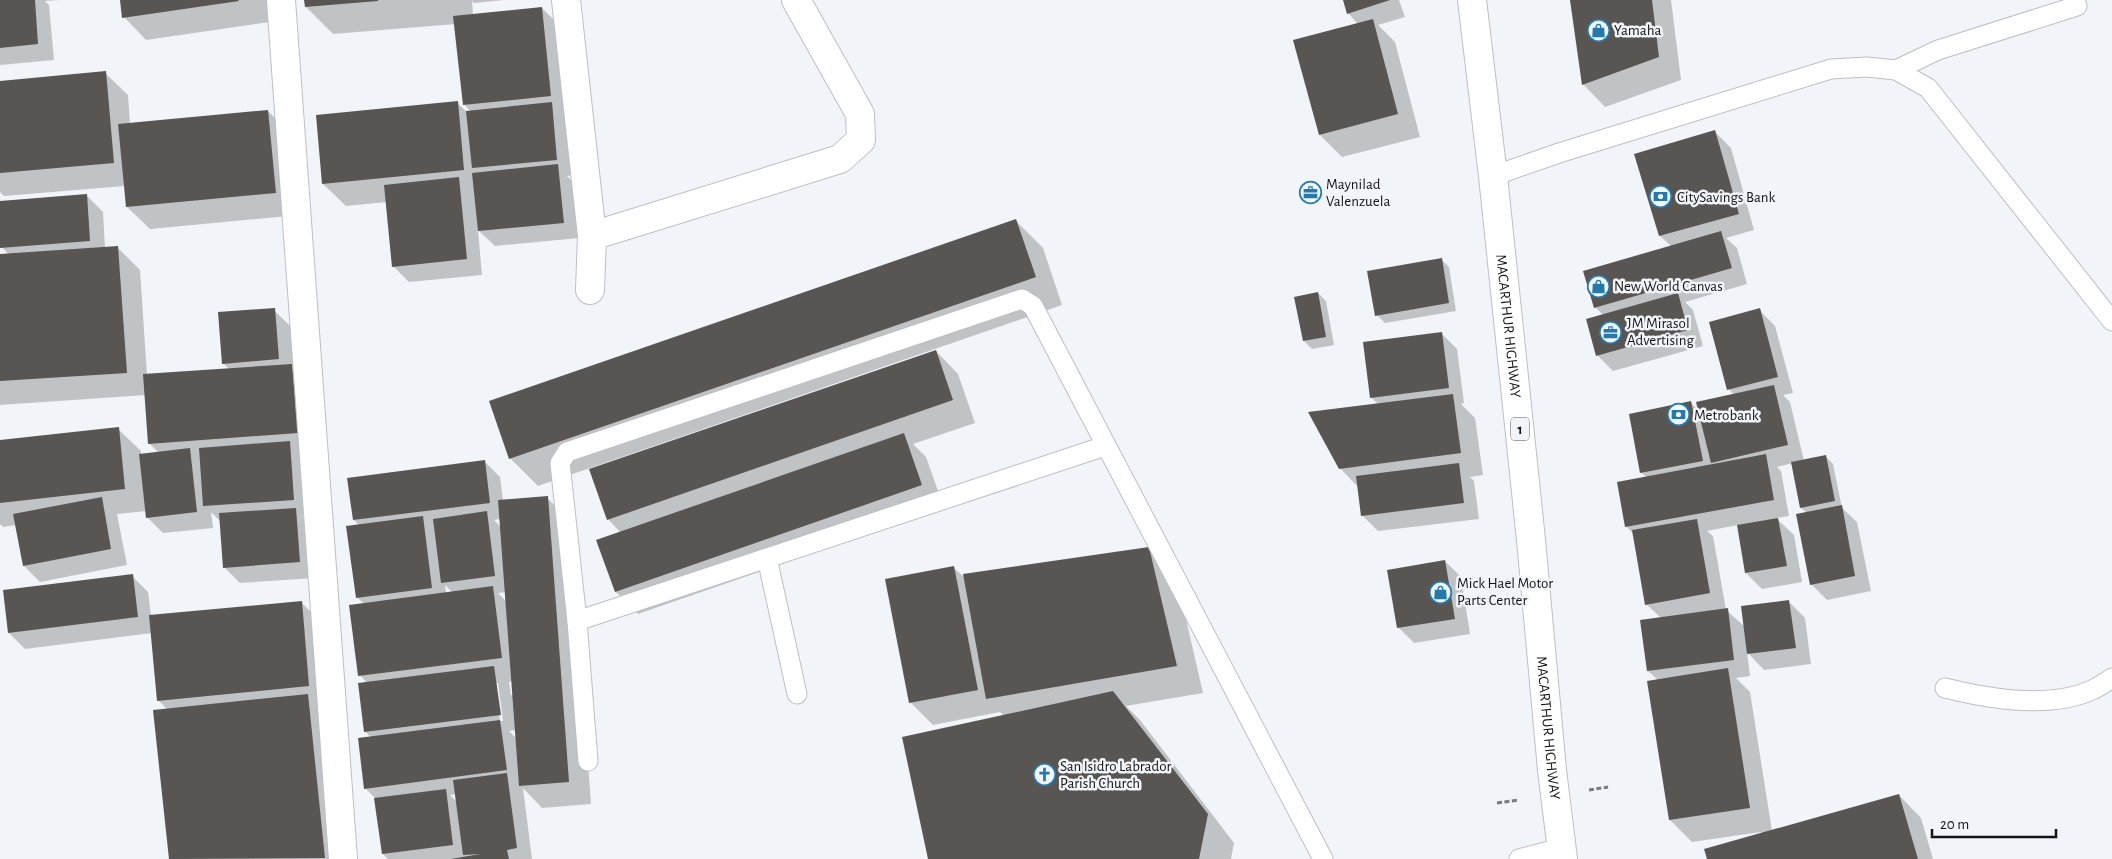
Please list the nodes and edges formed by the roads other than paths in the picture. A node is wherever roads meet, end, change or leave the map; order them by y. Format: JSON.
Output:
{"nodes":[{"id":1,"x":281,"y":0,"type":"edge"},
{"id":2,"x":566,"y":0,"type":"edge"},
{"id":3,"x":796,"y":0,"type":"edge"},
{"id":4,"x":1472,"y":0,"type":"edge"},
{"id":5,"x":2077,"y":6,"type":"dead end"},
{"id":6,"x":1896,"y":70,"type":"junction"},
{"id":7,"x":1493,"y":176,"type":"junction"},
{"id":8,"x":592,"y":236,"type":"junction"},
{"id":9,"x":590,"y":290,"type":"dead end"},
{"id":10,"x":2112,"y":321,"type":"edge"},
{"id":11,"x":1105,"y":446,"type":"junction"},
{"id":12,"x":767,"y":558,"type":"junction"},
{"id":13,"x":577,"y":621,"type":"junction"},
{"id":14,"x":2112,"y":678,"type":"edge"},
{"id":15,"x":1945,"y":688,"type":"dead end"},
{"id":16,"x":797,"y":694,"type":"dead end"},
{"id":17,"x":588,"y":760,"type":"dead end"},
{"id":18,"x":1562,"y":854,"type":"edge"},
{"id":19,"x":343,"y":859,"type":"edge"},
{"id":20,"x":1323,"y":859,"type":"edge"},
{"id":21,"x":1519,"y":859,"type":"edge"}],
"edges":[{"from":1,"to":19,"type":"main road"},
{"from":2,"to":8,"type":"main road"},
{"from":3,"to":8,"type":"main road"},
{"from":4,"to":7,"type":"main road","name":"MACARTHUR HIGHWAY","number":"1"},
{"from":5,"to":6,"type":"lane"},
{"from":6,"to":7,"type":"lane"},
{"from":6,"to":10,"type":"lane"},
{"from":7,"to":18,"type":"main road","name":"MACARTHUR HIGHWAY","number":"1"},
{"from":8,"to":9,"type":"main road"},
{"from":11,"to":12,"type":"lane"},
{"from":11,"to":13,"type":"lane"},
{"from":11,"to":20,"type":"lane"},
{"from":12,"to":13,"type":"lane"},
{"from":12,"to":16,"type":"lane"},
{"from":13,"to":17,"type":"lane"},
{"from":14,"to":15,"type":"lane"},
{"from":18,"to":21,"type":"lane"}]}
